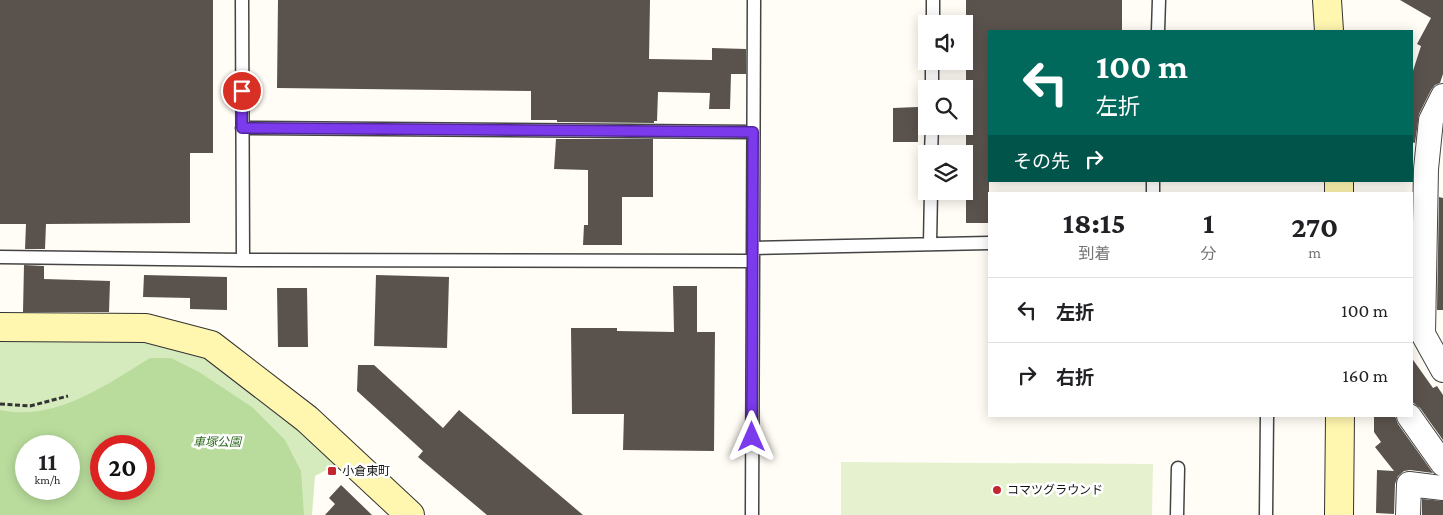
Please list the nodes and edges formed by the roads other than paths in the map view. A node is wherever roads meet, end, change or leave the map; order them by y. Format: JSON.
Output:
{"nodes":[{"id":1,"x":242,"y":0,"type":"edge"},
{"id":2,"x":754,"y":0,"type":"edge"},
{"id":3,"x":933,"y":0,"type":"edge"},
{"id":4,"x":1159,"y":0,"type":"edge"},
{"id":5,"x":1327,"y":0,"type":"edge"},
{"id":6,"x":933,"y":15,"type":"edge"},
{"id":7,"x":1158,"y":30,"type":"edge"},
{"id":8,"x":1329,"y":30,"type":"edge"},
{"id":9,"x":1443,"y":96,"type":"edge"},
{"id":10,"x":242,"y":128,"type":"junction"},
{"id":11,"x":753,"y":132,"type":"junction"},
{"id":12,"x":931,"y":200,"type":"edge"},
{"id":13,"x":988,"y":243,"type":"edge"},
{"id":14,"x":930,"y":244,"type":"junction"},
{"id":15,"x":753,"y":248,"type":"junction"},
{"id":16,"x":0,"y":257,"type":"edge"},
{"id":17,"x":243,"y":260,"type":"junction"},
{"id":18,"x":753,"y":261,"type":"junction"},
{"id":19,"x":0,"y":328,"type":"edge"},
{"id":20,"x":1443,"y":370,"type":"edge"},
{"id":21,"x":1267,"y":417,"type":"edge"},
{"id":22,"x":1340,"y":417,"type":"edge"},
{"id":23,"x":1410,"y":417,"type":"edge"},
{"id":24,"x":1443,"y":464,"type":"edge"},
{"id":25,"x":1178,"y":468,"type":"dead end"},
{"id":26,"x":1443,"y":488,"type":"edge"},
{"id":27,"x":410,"y":515,"type":"edge"},
{"id":28,"x":752,"y":515,"type":"edge"},
{"id":29,"x":1177,"y":515,"type":"edge"},
{"id":30,"x":1266,"y":515,"type":"edge"},
{"id":31,"x":1339,"y":515,"type":"edge"},
{"id":32,"x":1408,"y":515,"type":"edge"}],
"edges":[{"from":1,"to":10,"type":"lane"},
{"from":2,"to":11,"type":"lane"},
{"from":3,"to":6,"type":"lane"},
{"from":4,"to":7,"type":"lane"},
{"from":5,"to":8,"type":"street"},
{"from":9,"to":20,"type":"street"},
{"from":10,"to":11,"type":"lane"},
{"from":10,"to":17,"type":"lane"},
{"from":11,"to":15,"type":"lane"},
{"from":12,"to":14,"type":"lane"},
{"from":13,"to":14,"type":"lane"},
{"from":14,"to":15,"type":"lane"},
{"from":15,"to":18,"type":"lane"},
{"from":16,"to":17,"type":"lane"},
{"from":17,"to":18,"type":"lane"},
{"from":18,"to":28,"type":"lane"},
{"from":19,"to":27,"type":"street"},
{"from":21,"to":30,"type":"lane"},
{"from":22,"to":31,"type":"street"},
{"from":23,"to":24,"type":"street"},
{"from":25,"to":29,"type":"lane"},
{"from":26,"to":32,"type":"street"}]}
